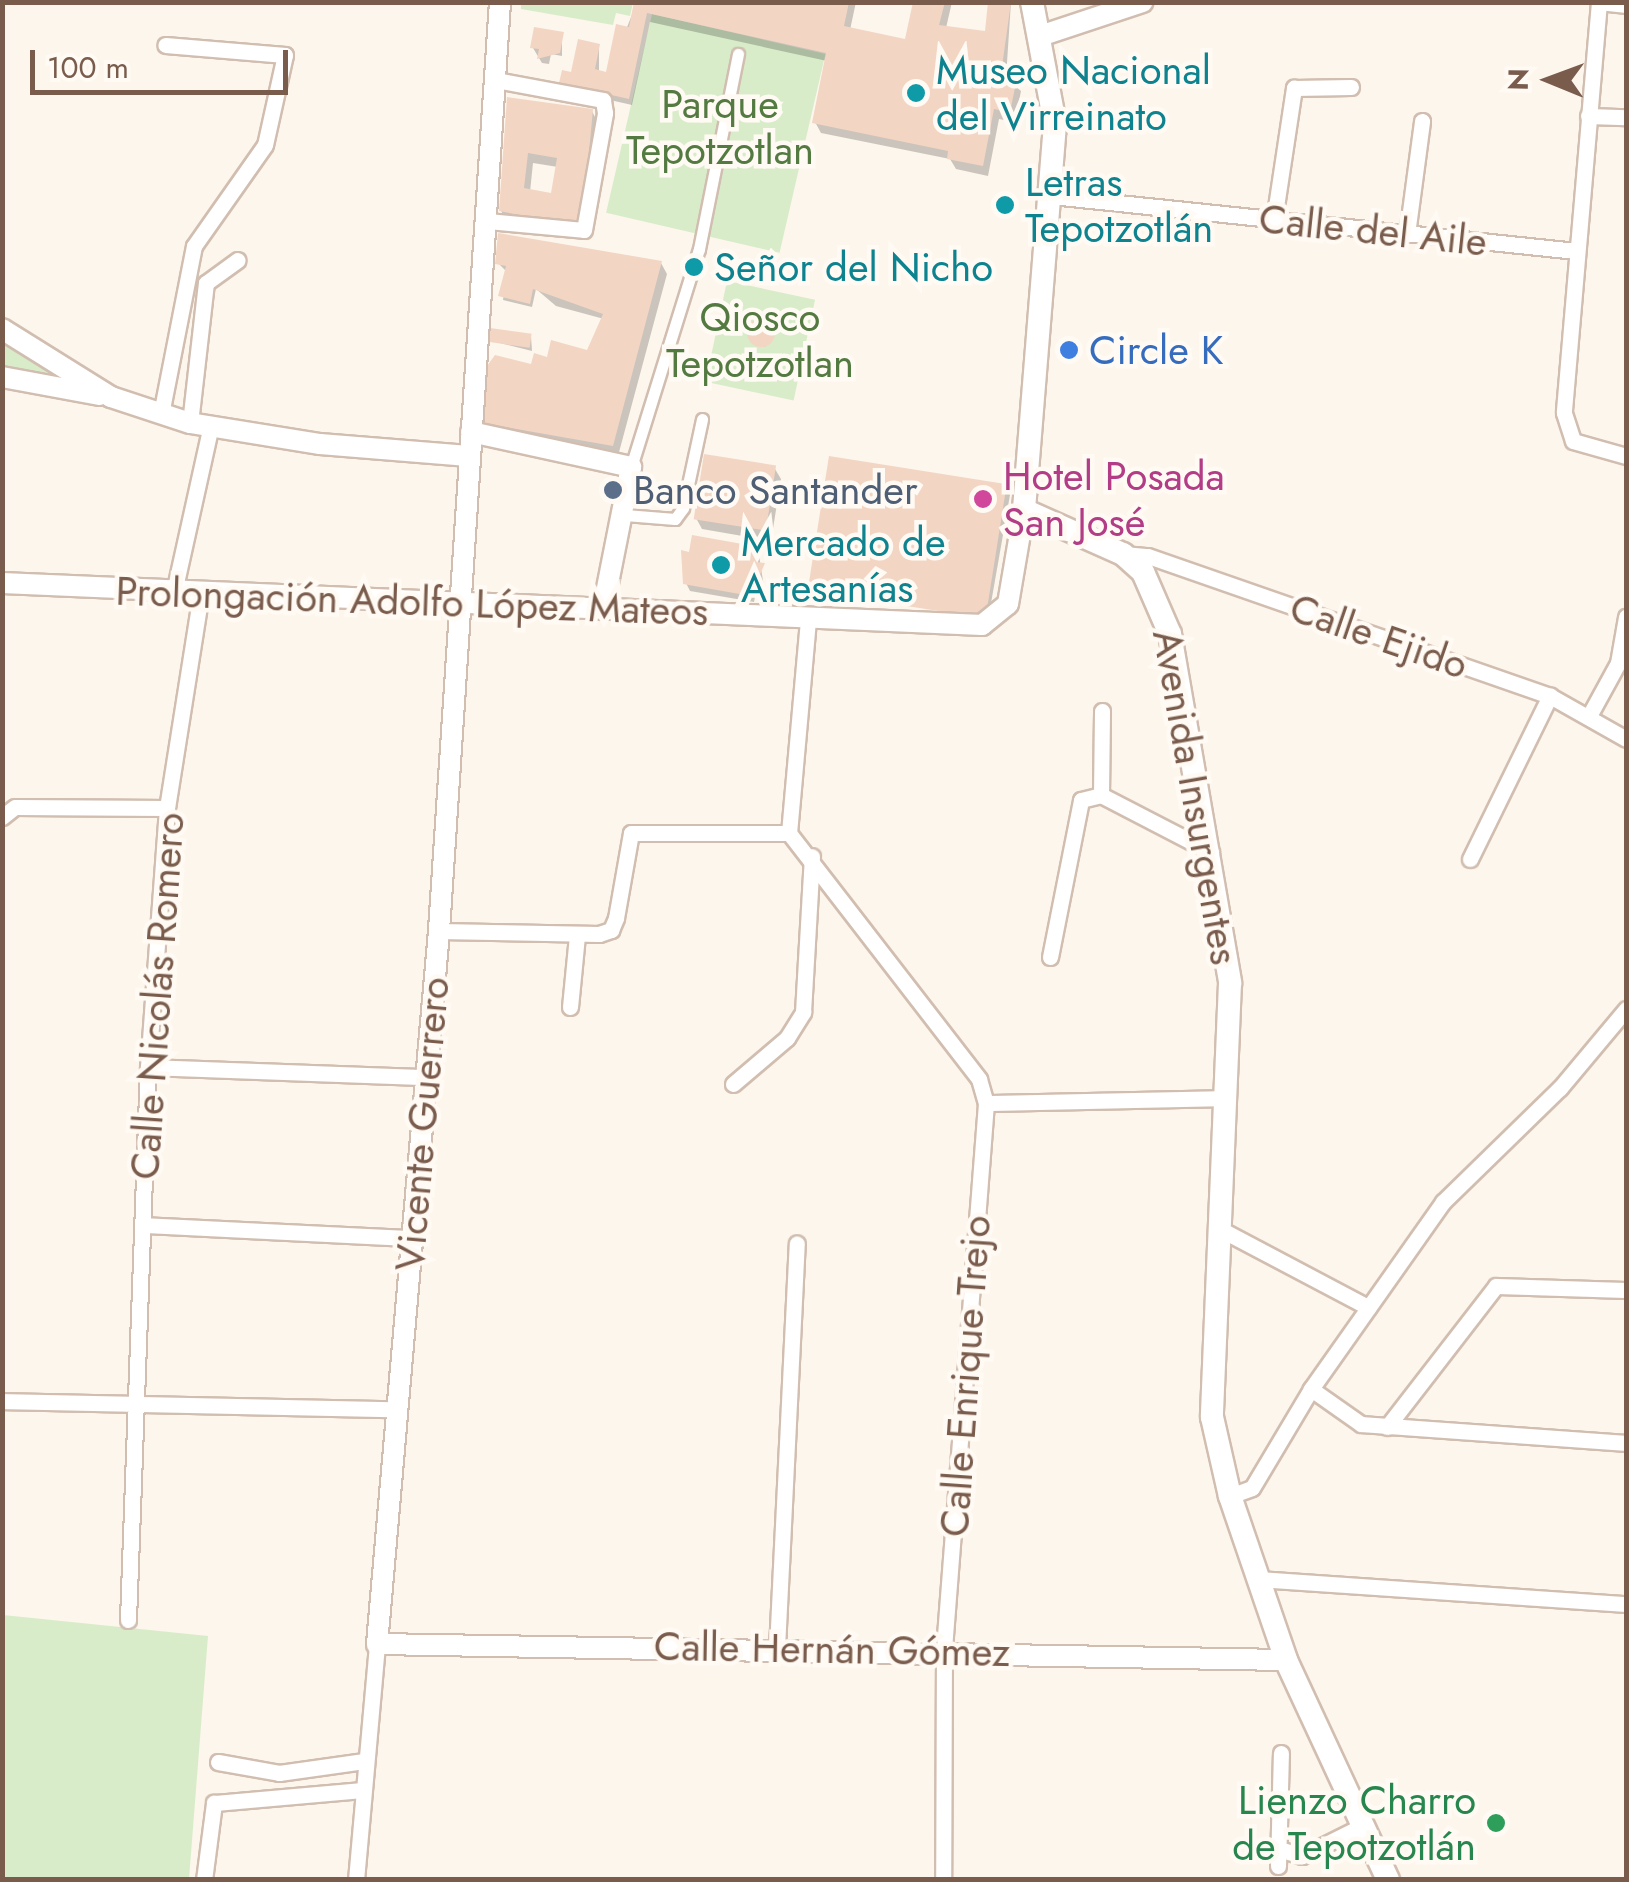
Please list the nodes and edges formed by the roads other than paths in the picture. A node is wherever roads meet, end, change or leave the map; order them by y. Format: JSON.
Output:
{"nodes":[{"id":1,"x":500,"y":2,"type":"edge"},
{"id":2,"x":1032,"y":2,"type":"edge"},
{"id":3,"x":1142,"y":2,"type":"edge"},
{"id":4,"x":1599,"y":2,"type":"edge"},
{"id":5,"x":1626,"y":5,"type":"edge"},
{"id":6,"x":1040,"y":36,"type":"junction"},
{"id":7,"x":165,"y":44,"type":"dead end"},
{"id":8,"x":738,"y":54,"type":"dead end"},
{"id":9,"x":496,"y":80,"type":"junction"},
{"id":10,"x":1351,"y":87,"type":"dead end"},
{"id":11,"x":1588,"y":116,"type":"junction"},
{"id":12,"x":1626,"y":117,"type":"edge"},
{"id":13,"x":1422,"y":122,"type":"dead end"},
{"id":14,"x":1052,"y":196,"type":"junction"},
{"id":15,"x":1274,"y":220,"type":"junction"},
{"id":16,"x":487,"y":221,"type":"junction"},
{"id":17,"x":1407,"y":234,"type":"junction"},
{"id":18,"x":1576,"y":251,"type":"junction"},
{"id":19,"x":238,"y":260,"type":"dead end"},
{"id":20,"x":2,"y":329,"type":"edge"},
{"id":21,"x":2,"y":377,"type":"edge"},
{"id":22,"x":111,"y":397,"type":"junction"},
{"id":23,"x":161,"y":414,"type":"junction"},
{"id":24,"x":702,"y":419,"type":"dead end"},
{"id":25,"x":200,"y":426,"type":"junction"},
{"id":26,"x":471,"y":432,"type":"junction"},
{"id":27,"x":470,"y":456,"type":"junction"},
{"id":28,"x":1626,"y":456,"type":"edge"},
{"id":29,"x":631,"y":467,"type":"junction"},
{"id":30,"x":1024,"y":510,"type":"junction"},
{"id":31,"x":625,"y":515,"type":"junction"},
{"id":32,"x":1123,"y":554,"type":"junction"},
{"id":33,"x":3,"y":584,"type":"edge"},
{"id":34,"x":174,"y":592,"type":"junction"},
{"id":35,"x":200,"y":594,"type":"junction"},
{"id":36,"x":462,"y":604,"type":"junction"},
{"id":37,"x":603,"y":609,"type":"junction"},
{"id":38,"x":1626,"y":616,"type":"edge"},
{"id":39,"x":808,"y":620,"type":"junction"},
{"id":40,"x":1550,"y":696,"type":"junction"},
{"id":41,"x":1102,"y":712,"type":"dead end"},
{"id":42,"x":1589,"y":716,"type":"junction"},
{"id":43,"x":1626,"y":739,"type":"edge"},
{"id":44,"x":1100,"y":795,"type":"junction"},
{"id":45,"x":167,"y":808,"type":"junction"},
{"id":46,"x":2,"y":817,"type":"edge"},
{"id":47,"x":789,"y":834,"type":"junction"},
{"id":48,"x":1211,"y":852,"type":"junction"},
{"id":49,"x":812,"y":856,"type":"junction"},
{"id":50,"x":1470,"y":858,"type":"dead end"},
{"id":51,"x":439,"y":931,"type":"junction"},
{"id":52,"x":578,"y":935,"type":"junction"},
{"id":53,"x":1050,"y":957,"type":"dead end"},
{"id":54,"x":570,"y":1007,"type":"dead end"},
{"id":55,"x":1626,"y":1009,"type":"edge"},
{"id":56,"x":148,"y":1067,"type":"junction"},
{"id":57,"x":427,"y":1077,"type":"junction"},
{"id":58,"x":733,"y":1084,"type":"dead end"},
{"id":59,"x":1222,"y":1098,"type":"junction"},
{"id":60,"x":986,"y":1103,"type":"junction"},
{"id":61,"x":143,"y":1225,"type":"junction"},
{"id":62,"x":1218,"y":1228,"type":"junction"},
{"id":63,"x":412,"y":1238,"type":"junction"},
{"id":64,"x":797,"y":1243,"type":"dead end"},
{"id":65,"x":1626,"y":1290,"type":"edge"},
{"id":66,"x":1368,"y":1307,"type":"junction"},
{"id":67,"x":1311,"y":1389,"type":"junction"},
{"id":68,"x":2,"y":1401,"type":"edge"},
{"id":69,"x":138,"y":1401,"type":"junction"},
{"id":70,"x":396,"y":1408,"type":"junction"},
{"id":71,"x":1386,"y":1427,"type":"junction"},
{"id":72,"x":1626,"y":1442,"type":"edge"},
{"id":73,"x":1230,"y":1496,"type":"junction"},
{"id":74,"x":1258,"y":1579,"type":"junction"},
{"id":75,"x":1626,"y":1604,"type":"edge"},
{"id":76,"x":128,"y":1620,"type":"dead end"},
{"id":77,"x":378,"y":1644,"type":"junction"},
{"id":78,"x":777,"y":1648,"type":"junction"},
{"id":79,"x":944,"y":1649,"type":"junction"},
{"id":80,"x":1286,"y":1660,"type":"junction"},
{"id":81,"x":1282,"y":1752,"type":"dead end"},
{"id":82,"x":364,"y":1761,"type":"junction"},
{"id":83,"x":218,"y":1762,"type":"dead end"},
{"id":84,"x":363,"y":1790,"type":"junction"},
{"id":85,"x":1360,"y":1827,"type":"junction"},
{"id":86,"x":204,"y":1880,"type":"edge"},
{"id":87,"x":356,"y":1880,"type":"edge"},
{"id":88,"x":943,"y":1880,"type":"edge"},
{"id":89,"x":1388,"y":1880,"type":"edge"}],
"edges":[{"from":1,"to":9,"type":"street","name":"Vicente Guerrero"},
{"from":2,"to":6,"type":"main road"},
{"from":3,"to":6,"type":"street"},
{"from":4,"to":5,"type":"street"},
{"from":4,"to":11,"type":"street"},
{"from":6,"to":14,"type":"main road"},
{"from":7,"to":23,"type":"street"},
{"from":8,"to":29,"type":"street"},
{"from":9,"to":16,"type":"street","name":"Vicente Guerrero"},
{"from":9,"to":16,"type":"street"},
{"from":10,"to":15,"type":"street"},
{"from":11,"to":12,"type":"street"},
{"from":11,"to":18,"type":"street"},
{"from":13,"to":17,"type":"street"},
{"from":14,"to":15,"type":"street","name":"Calle del Aile"},
{"from":14,"to":30,"type":"main road"},
{"from":15,"to":17,"type":"street","name":"Calle del Aile"},
{"from":16,"to":26,"type":"street","name":"Vicente Guerrero"},
{"from":17,"to":18,"type":"street","name":"Calle del Aile"},
{"from":18,"to":28,"type":"street"},
{"from":19,"to":25,"type":"street"},
{"from":20,"to":22,"type":"street"},
{"from":21,"to":22,"type":"street"},
{"from":22,"to":23,"type":"street"},
{"from":23,"to":25,"type":"street"},
{"from":24,"to":31,"type":"street"},
{"from":25,"to":27,"type":"street"},
{"from":25,"to":34,"type":"street"},
{"from":26,"to":27,"type":"street","name":"Vicente Guerrero"},
{"from":26,"to":29,"type":"street"},
{"from":27,"to":36,"type":"street","name":"Vicente Guerrero"},
{"from":29,"to":31,"type":"street"},
{"from":30,"to":32,"type":"main road","name":"Avenida Insurgentes"},
{"from":30,"to":39,"type":"street","name":"Prolongación Adolfo López Mateos"},
{"from":31,"to":37,"type":"street"},
{"from":32,"to":40,"type":"street","name":"Calle Ejido"},
{"from":32,"to":48,"type":"main road","name":"Avenida Insurgentes"},
{"from":33,"to":34,"type":"street","name":"Prolongación Adolfo López Mateos"},
{"from":34,"to":35,"type":"street","name":"Prolongación Adolfo López Mateos"},
{"from":35,"to":36,"type":"street","name":"Prolongación Adolfo López Mateos"},
{"from":35,"to":45,"type":"street","name":"Calle Nicolás Romero"},
{"from":36,"to":37,"type":"street","name":"Prolongación Adolfo López Mateos"},
{"from":36,"to":51,"type":"street","name":"Vicente Guerrero"},
{"from":37,"to":39,"type":"street","name":"Prolongación Adolfo López Mateos"},
{"from":38,"to":42,"type":"street"},
{"from":39,"to":47,"type":"street"},
{"from":40,"to":42,"type":"street","name":"Calle Ejido"},
{"from":40,"to":50,"type":"street"},
{"from":41,"to":44,"type":"street"},
{"from":42,"to":43,"type":"street","name":"Calle Ejido"},
{"from":44,"to":48,"type":"street"},
{"from":44,"to":53,"type":"street"},
{"from":45,"to":46,"type":"street"},
{"from":45,"to":56,"type":"street","name":"Calle Nicolás Romero"},
{"from":47,"to":49,"type":"street"},
{"from":47,"to":52,"type":"street"},
{"from":48,"to":59,"type":"main road","name":"Avenida Insurgentes"},
{"from":49,"to":58,"type":"street"},
{"from":49,"to":60,"type":"street"},
{"from":51,"to":52,"type":"street"},
{"from":51,"to":57,"type":"street","name":"Vicente Guerrero"},
{"from":52,"to":54,"type":"street"},
{"from":55,"to":66,"type":"street"},
{"from":56,"to":57,"type":"street"},
{"from":56,"to":61,"type":"street","name":"Calle Nicolás Romero"},
{"from":57,"to":63,"type":"street","name":"Vicente Guerrero"},
{"from":59,"to":60,"type":"street"},
{"from":59,"to":62,"type":"main road","name":"Avenida Insurgentes"},
{"from":60,"to":79,"type":"street","name":"Calle Enrique Trejo"},
{"from":61,"to":63,"type":"street"},
{"from":61,"to":69,"type":"street","name":"Calle Nicolás Romero"},
{"from":62,"to":66,"type":"street"},
{"from":62,"to":73,"type":"main road","name":"Avenida Insurgentes"},
{"from":63,"to":70,"type":"street","name":"Vicente Guerrero"},
{"from":64,"to":78,"type":"street"},
{"from":65,"to":71,"type":"street"},
{"from":66,"to":67,"type":"street"},
{"from":67,"to":71,"type":"street"},
{"from":67,"to":73,"type":"street"},
{"from":68,"to":69,"type":"street"},
{"from":69,"to":70,"type":"street"},
{"from":69,"to":76,"type":"street","name":"Calle Nicolás Romero"},
{"from":70,"to":77,"type":"street","name":"Vicente Guerrero"},
{"from":71,"to":72,"type":"street"},
{"from":73,"to":74,"type":"main road","name":"Avenida Insurgentes"},
{"from":74,"to":75,"type":"street"},
{"from":74,"to":80,"type":"main road","name":"Avenida Insurgentes"},
{"from":77,"to":78,"type":"street","name":"Calle Hernán Gómez"},
{"from":77,"to":82,"type":"street"},
{"from":78,"to":79,"type":"street","name":"Calle Hernán Gómez"},
{"from":79,"to":80,"type":"street","name":"Calle Hernán Gómez"},
{"from":79,"to":88,"type":"street","name":"Calle Enrique Trejo"},
{"from":80,"to":85,"type":"main road","name":"Avenida Insurgentes"},
{"from":81,"to":85,"type":"street"},
{"from":82,"to":83,"type":"street"},
{"from":82,"to":84,"type":"street"},
{"from":84,"to":86,"type":"street"},
{"from":84,"to":87,"type":"street"},
{"from":85,"to":89,"type":"main road","name":"Avenida Insurgentes"}]}
